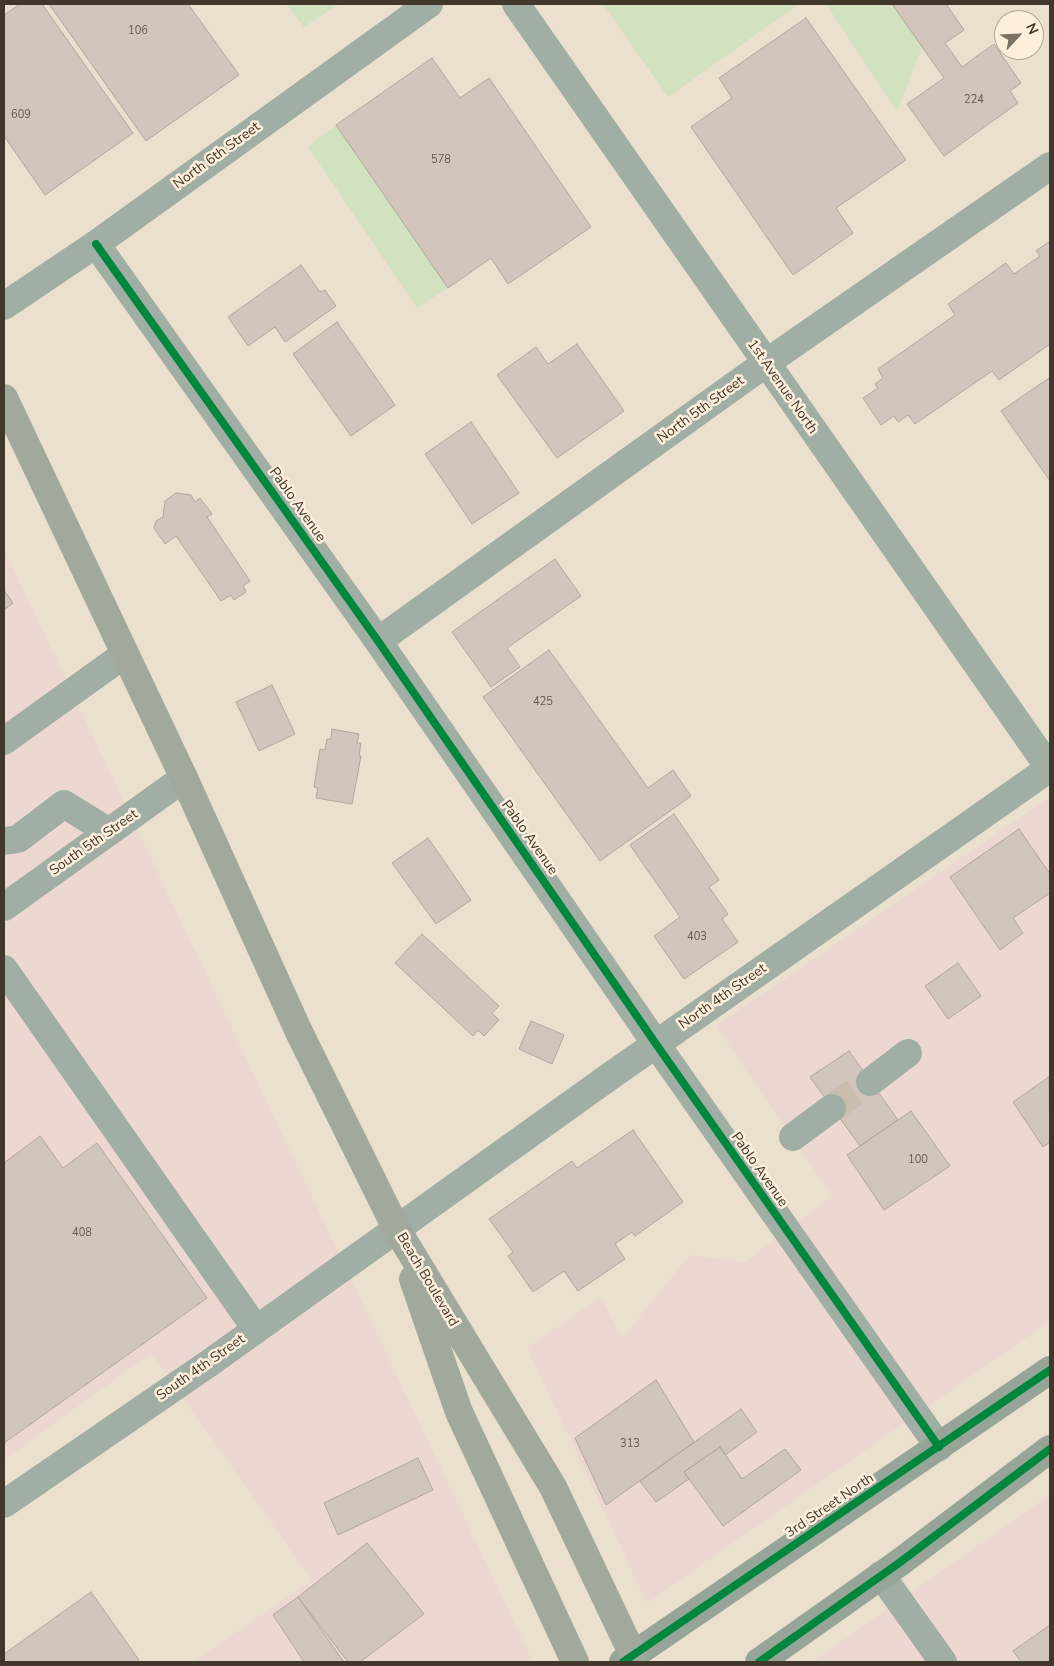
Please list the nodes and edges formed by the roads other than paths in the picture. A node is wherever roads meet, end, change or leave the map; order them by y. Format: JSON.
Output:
{"nodes":[{"id":1,"x":429,"y":4,"type":"edge"},
{"id":2,"x":516,"y":4,"type":"edge"},
{"id":3,"x":1050,"y":166,"type":"edge"},
{"id":4,"x":96,"y":244,"type":"junction"},
{"id":5,"x":4,"y":306,"type":"edge"},
{"id":6,"x":766,"y":363,"type":"junction"},
{"id":7,"x":4,"y":398,"type":"edge"},
{"id":8,"x":378,"y":641,"type":"junction"},
{"id":9,"x":125,"y":654,"type":"junction"},
{"id":10,"x":4,"y":741,"type":"edge"},
{"id":11,"x":1050,"y":768,"type":"edge"},
{"id":12,"x":184,"y":778,"type":"junction"},
{"id":13,"x":109,"y":832,"type":"junction"},
{"id":14,"x":4,"y":841,"type":"edge"},
{"id":15,"x":4,"y":907,"type":"edge"},
{"id":16,"x":4,"y":969,"type":"edge"},
{"id":17,"x":656,"y":1044,"type":"junction"},
{"id":18,"x":908,"y":1053,"type":"dead end"},
{"id":19,"x":870,"y":1082,"type":"tunnel mouth"},
{"id":20,"x":832,"y":1108,"type":"tunnel mouth"},
{"id":21,"x":793,"y":1137,"type":"dead end"},
{"id":22,"x":396,"y":1228,"type":"junction"},
{"id":23,"x":256,"y":1329,"type":"junction"},
{"id":24,"x":1050,"y":1370,"type":"edge"},
{"id":25,"x":939,"y":1447,"type":"junction"},
{"id":26,"x":1050,"y":1449,"type":"edge"},
{"id":27,"x":4,"y":1504,"type":"edge"},
{"id":28,"x":881,"y":1575,"type":"junction"},
{"id":29,"x":630,"y":1660,"type":"edge"},
{"id":30,"x":575,"y":1662,"type":"edge"},
{"id":31,"x":758,"y":1662,"type":"edge"},
{"id":32,"x":943,"y":1662,"type":"edge"}],
"edges":[{"from":1,"to":4,"type":"street","name":"North 6th Street"},
{"from":2,"to":6,"type":"street","name":"1st Avenue North"},
{"from":3,"to":6,"type":"street","name":"North 5th Street"},
{"from":4,"to":5,"type":"street","name":"North 6th Street"},
{"from":4,"to":8,"type":"street","name":"Pablo Avenue"},
{"from":6,"to":8,"type":"street","name":"North 5th Street"},
{"from":6,"to":11,"type":"street","name":"1st Avenue North"},
{"from":7,"to":9,"type":"highway"},
{"from":8,"to":17,"type":"street","name":"Pablo Avenue"},
{"from":9,"to":10,"type":"street"},
{"from":9,"to":12,"type":"highway"},
{"from":11,"to":17,"type":"street","name":"North 4th Street"},
{"from":12,"to":13,"type":"street","name":"South 5th Street"},
{"from":12,"to":22,"type":"highway"},
{"from":13,"to":14,"type":"street"},
{"from":13,"to":15,"type":"street","name":"South 5th Street"},
{"from":16,"to":23,"type":"street"},
{"from":17,"to":22,"type":"street","name":"North 4th Street"},
{"from":17,"to":25,"type":"street","name":"Pablo Avenue"},
{"from":18,"to":19,"type":"street"},
{"from":20,"to":21,"type":"street"},
{"from":22,"to":23,"type":"street","name":"South 4th Street"},
{"from":22,"to":29,"type":"highway","name":"Beach Boulevard"},
{"from":22,"to":30,"type":"highway","name":"Beach Boulevard"},
{"from":23,"to":27,"type":"street","name":"South 4th Street"},
{"from":24,"to":25,"type":"main road","name":"3rd Street North"},
{"from":25,"to":29,"type":"main road","name":"3rd Street North"},
{"from":26,"to":28,"type":"main road"},
{"from":28,"to":31,"type":"main road"},
{"from":28,"to":32,"type":"street"}]}
